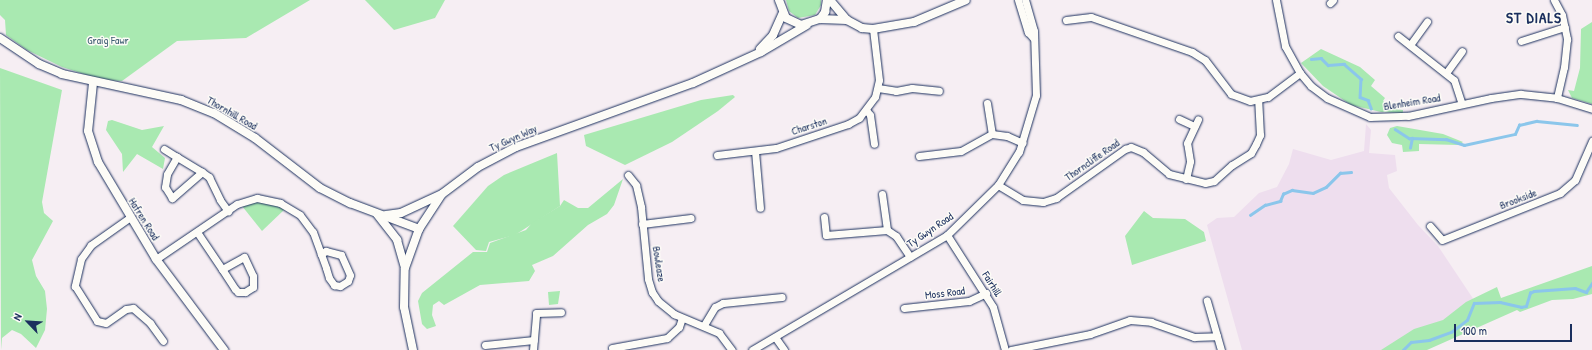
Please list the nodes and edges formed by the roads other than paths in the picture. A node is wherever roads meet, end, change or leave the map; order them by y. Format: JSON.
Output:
{"nodes":[{"id":1,"x":779,"y":0,"type":"edge"},
{"id":2,"x":827,"y":0,"type":"edge"},
{"id":3,"x":830,"y":0,"type":"edge"},
{"id":4,"x":966,"y":0,"type":"edge"},
{"id":5,"x":1018,"y":0,"type":"edge"},
{"id":6,"x":1025,"y":0,"type":"edge"},
{"id":7,"x":1276,"y":0,"type":"edge"},
{"id":8,"x":1554,"y":0,"type":"edge"},
{"id":9,"x":783,"y":14,"type":"junction"},
{"id":10,"x":820,"y":19,"type":"junction"},
{"id":11,"x":847,"y":20,"type":"junction"},
{"id":12,"x":1066,"y":20,"type":"dead end"},
{"id":13,"x":1427,"y":22,"type":"dead end"},
{"id":14,"x":807,"y":25,"type":"junction"},
{"id":15,"x":1565,"y":28,"type":"junction"},
{"id":16,"x":873,"y":29,"type":"junction"},
{"id":17,"x":1398,"y":36,"type":"dead end"},
{"id":18,"x":0,"y":38,"type":"edge"},
{"id":19,"x":1034,"y":39,"type":"junction"},
{"id":20,"x":1521,"y":41,"type":"dead end"},
{"id":21,"x":1410,"y":45,"type":"junction"},
{"id":22,"x":1462,"y":51,"type":"dead end"},
{"id":23,"x":755,"y":54,"type":"junction"},
{"id":24,"x":1300,"y":73,"type":"junction"},
{"id":25,"x":1446,"y":73,"type":"junction"},
{"id":26,"x":93,"y":83,"type":"junction"},
{"id":27,"x":878,"y":88,"type":"junction"},
{"id":28,"x":940,"y":91,"type":"dead end"},
{"id":29,"x":1556,"y":98,"type":"junction"},
{"id":30,"x":1258,"y":101,"type":"junction"},
{"id":31,"x":988,"y":103,"type":"dead end"},
{"id":32,"x":1462,"y":104,"type":"junction"},
{"id":33,"x":1592,"y":109,"type":"edge"},
{"id":34,"x":866,"y":111,"type":"junction"},
{"id":35,"x":1179,"y":119,"type":"dead end"},
{"id":36,"x":1198,"y":119,"type":"dead end"},
{"id":37,"x":1194,"y":126,"type":"junction"},
{"id":38,"x":992,"y":134,"type":"junction"},
{"id":39,"x":1592,"y":142,"type":"edge"},
{"id":40,"x":1023,"y":143,"type":"junction"},
{"id":41,"x":874,"y":144,"type":"dead end"},
{"id":42,"x":164,"y":149,"type":"dead end"},
{"id":43,"x":755,"y":151,"type":"junction"},
{"id":44,"x":718,"y":155,"type":"dead end"},
{"id":45,"x":919,"y":156,"type":"dead end"},
{"id":46,"x":177,"y":157,"type":"junction"},
{"id":47,"x":202,"y":172,"type":"junction"},
{"id":48,"x":628,"y":175,"type":"dead end"},
{"id":49,"x":1186,"y":179,"type":"junction"},
{"id":50,"x":998,"y":185,"type":"junction"},
{"id":51,"x":442,"y":194,"type":"junction"},
{"id":52,"x":882,"y":194,"type":"dead end"},
{"id":53,"x":760,"y":208,"type":"dead end"},
{"id":54,"x":228,"y":210,"type":"junction"},
{"id":55,"x":379,"y":214,"type":"junction"},
{"id":56,"x":824,"y":217,"type":"dead end"},
{"id":57,"x":129,"y":218,"type":"junction"},
{"id":58,"x":690,"y":218,"type":"dead end"},
{"id":59,"x":642,"y":224,"type":"junction"},
{"id":60,"x":1430,"y":226,"type":"dead end"},
{"id":61,"x":418,"y":229,"type":"junction"},
{"id":62,"x":887,"y":230,"type":"junction"},
{"id":63,"x":197,"y":232,"type":"junction"},
{"id":64,"x":947,"y":235,"type":"junction"},
{"id":65,"x":321,"y":254,"type":"junction"},
{"id":66,"x":910,"y":257,"type":"junction"},
{"id":67,"x":156,"y":259,"type":"junction"},
{"id":68,"x":405,"y":268,"type":"junction"},
{"id":69,"x":222,"y":269,"type":"junction"},
{"id":70,"x":986,"y":293,"type":"junction"},
{"id":71,"x":782,"y":297,"type":"dead end"},
{"id":72,"x":1207,"y":300,"type":"dead end"},
{"id":73,"x":904,"y":308,"type":"dead end"},
{"id":74,"x":561,"y":312,"type":"dead end"},
{"id":75,"x":682,"y":318,"type":"junction"},
{"id":76,"x":704,"y":325,"type":"junction"},
{"id":77,"x":1217,"y":336,"type":"junction"},
{"id":78,"x":775,"y":337,"type":"junction"},
{"id":79,"x":534,"y":340,"type":"junction"},
{"id":80,"x":164,"y":341,"type":"dead end"},
{"id":81,"x":485,"y":345,"type":"dead end"},
{"id":82,"x":612,"y":348,"type":"dead end"},
{"id":83,"x":224,"y":350,"type":"edge"},
{"id":84,"x":413,"y":350,"type":"edge"},
{"id":85,"x":532,"y":350,"type":"edge"},
{"id":86,"x":732,"y":350,"type":"edge"},
{"id":87,"x":752,"y":350,"type":"edge"},
{"id":88,"x":784,"y":350,"type":"edge"},
{"id":89,"x":1005,"y":350,"type":"edge"},
{"id":90,"x":1011,"y":350,"type":"edge"},
{"id":91,"x":1221,"y":350,"type":"edge"}],
"edges":[{"from":1,"to":9,"type":"street"},
{"from":2,"to":10,"type":"street"},
{"from":3,"to":11,"type":"street"},
{"from":4,"to":16,"type":"street"},
{"from":5,"to":19,"type":"street","name":"Ty Gwyn Road"},
{"from":6,"to":19,"type":"street","name":"Ty Gwyn Road"},
{"from":7,"to":24,"type":"street","name":"Blenheim Road"},
{"from":8,"to":15,"type":"street"},
{"from":9,"to":14,"type":"street"},
{"from":9,"to":23,"type":"street"},
{"from":10,"to":11,"type":"street"},
{"from":10,"to":14,"type":"street"},
{"from":11,"to":16,"type":"street"},
{"from":12,"to":30,"type":"street"},
{"from":13,"to":21,"type":"street"},
{"from":14,"to":23,"type":"street"},
{"from":15,"to":20,"type":"street"},
{"from":15,"to":29,"type":"street"},
{"from":16,"to":27,"type":"street","name":"Charston"},
{"from":17,"to":21,"type":"street"},
{"from":18,"to":26,"type":"street","name":"Thornhill Road"},
{"from":19,"to":40,"type":"street","name":"Ty Gwyn Road"},
{"from":21,"to":25,"type":"street"},
{"from":22,"to":25,"type":"street"},
{"from":23,"to":51,"type":"street","name":"Ty Gwyn Way"},
{"from":24,"to":30,"type":"street"},
{"from":24,"to":32,"type":"street","name":"Blenheim Road"},
{"from":25,"to":32,"type":"street"},
{"from":26,"to":55,"type":"street","name":"Thornhill Road"},
{"from":26,"to":57,"type":"street","name":"Hafren Road"},
{"from":27,"to":28,"type":"street"},
{"from":27,"to":34,"type":"street","name":"Charston"},
{"from":29,"to":32,"type":"street","name":"Blenheim Road"},
{"from":29,"to":33,"type":"street","name":"Blenheim Road"},
{"from":30,"to":49,"type":"street","name":"Thorncliffe Road"},
{"from":31,"to":38,"type":"street"},
{"from":34,"to":41,"type":"street"},
{"from":34,"to":43,"type":"street","name":"Charston"},
{"from":35,"to":37,"type":"street"},
{"from":36,"to":37,"type":"street"},
{"from":37,"to":49,"type":"street"},
{"from":38,"to":40,"type":"street"},
{"from":38,"to":45,"type":"street"},
{"from":39,"to":60,"type":"street","name":"Brookside"},
{"from":40,"to":50,"type":"street","name":"Ty Gwyn Road"},
{"from":42,"to":46,"type":"street"},
{"from":43,"to":44,"type":"street","name":"Charston"},
{"from":43,"to":53,"type":"street"},
{"from":46,"to":47,"type":"street"},
{"from":46,"to":47,"type":"street"},
{"from":47,"to":54,"type":"street"},
{"from":48,"to":59,"type":"street","name":"Bowleaze"},
{"from":49,"to":50,"type":"street","name":"Thorncliffe Road"},
{"from":50,"to":64,"type":"street","name":"Ty Gwyn Road"},
{"from":51,"to":55,"type":"street"},
{"from":51,"to":61,"type":"street","name":"Ty Gwyn Way"},
{"from":52,"to":62,"type":"street"},
{"from":54,"to":63,"type":"street"},
{"from":54,"to":65,"type":"street"},
{"from":55,"to":61,"type":"street","name":"Thornhill Road"},
{"from":55,"to":68,"type":"street"},
{"from":56,"to":62,"type":"street"},
{"from":57,"to":67,"type":"street","name":"Hafren Road"},
{"from":57,"to":80,"type":"street"},
{"from":58,"to":59,"type":"street"},
{"from":59,"to":75,"type":"street","name":"Bowleaze"},
{"from":61,"to":68,"type":"street","name":"Ty Gwyn Way"},
{"from":62,"to":66,"type":"street"},
{"from":63,"to":67,"type":"street"},
{"from":63,"to":69,"type":"street"},
{"from":64,"to":66,"type":"street","name":"Ty Gwyn Road"},
{"from":64,"to":70,"type":"street","name":"Fairhill"},
{"from":65,"to":65,"type":"street"},
{"from":66,"to":78,"type":"street","name":"Ty Gwyn Road"},
{"from":67,"to":83,"type":"street","name":"Hafren Road"},
{"from":68,"to":84,"type":"street","name":"Ty Gwyn Way"},
{"from":69,"to":69,"type":"street"},
{"from":70,"to":73,"type":"street","name":"Moss Road"},
{"from":70,"to":89,"type":"street","name":"Fairhill"},
{"from":71,"to":76,"type":"street"},
{"from":72,"to":77,"type":"street"},
{"from":74,"to":79,"type":"street"},
{"from":75,"to":76,"type":"street","name":"Bowleaze"},
{"from":75,"to":82,"type":"street"},
{"from":76,"to":86,"type":"street","name":"Bowleaze"},
{"from":77,"to":90,"type":"street"},
{"from":77,"to":91,"type":"street"},
{"from":78,"to":87,"type":"street","name":"Ty Gwyn Road"},
{"from":78,"to":88,"type":"street"},
{"from":79,"to":81,"type":"street"},
{"from":79,"to":85,"type":"street"}]}
